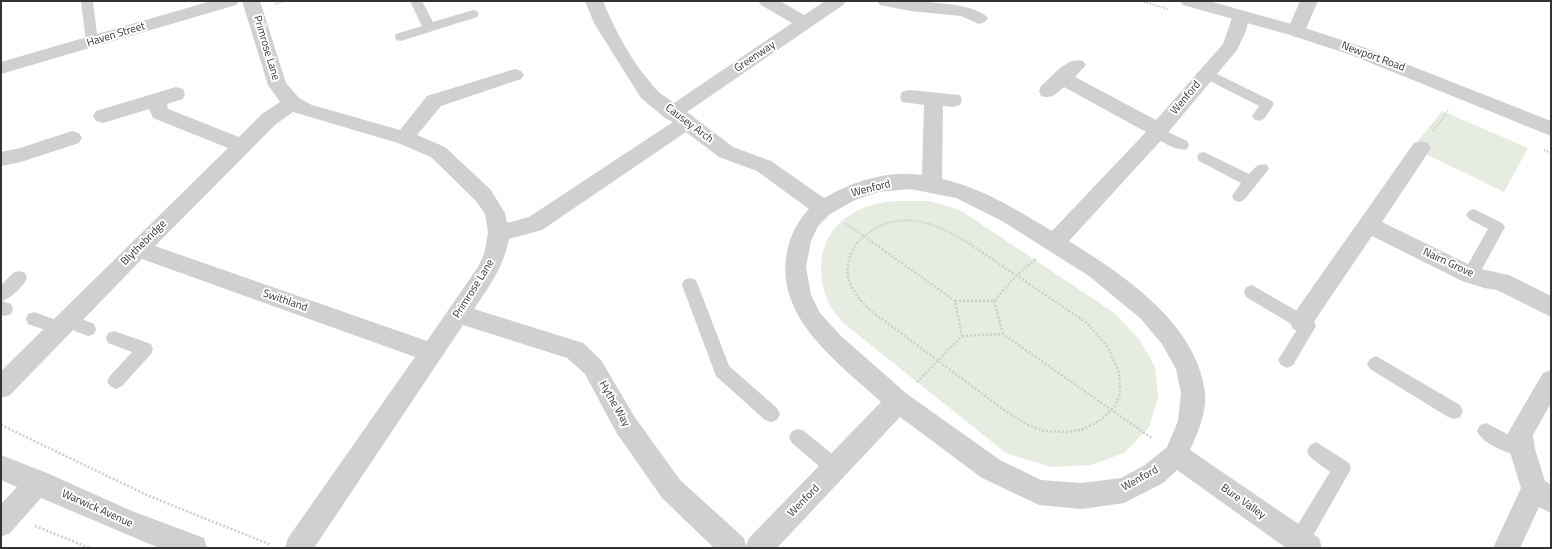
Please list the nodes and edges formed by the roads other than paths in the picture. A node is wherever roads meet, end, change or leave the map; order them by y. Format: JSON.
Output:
{"nodes":[{"id":1,"x":87,"y":1,"type":"edge"},
{"id":2,"x":230,"y":1,"type":"edge"},
{"id":3,"x":251,"y":1,"type":"edge"},
{"id":4,"x":416,"y":1,"type":"edge"},
{"id":5,"x":594,"y":1,"type":"edge"},
{"id":6,"x":767,"y":1,"type":"edge"},
{"id":7,"x":837,"y":1,"type":"edge"},
{"id":8,"x":886,"y":1,"type":"edge"},
{"id":9,"x":1189,"y":1,"type":"edge"},
{"id":10,"x":1309,"y":1,"type":"edge"},
{"id":11,"x":473,"y":14,"type":"dead end"},
{"id":12,"x":1240,"y":16,"type":"junction"},
{"id":13,"x":979,"y":18,"type":"dead end"},
{"id":14,"x":805,"y":23,"type":"junction"},
{"id":15,"x":430,"y":28,"type":"junction"},
{"id":16,"x":1296,"y":31,"type":"junction"},
{"id":17,"x":401,"y":37,"type":"dead end"},
{"id":18,"x":92,"y":42,"type":"junction"},
{"id":19,"x":1077,"y":65,"type":"dead end"},
{"id":20,"x":1,"y":68,"type":"edge"},
{"id":21,"x":1207,"y":74,"type":"junction"},
{"id":22,"x":515,"y":75,"type":"dead end"},
{"id":23,"x":1062,"y":78,"type":"junction"},
{"id":24,"x":1048,"y":91,"type":"dead end"},
{"id":25,"x":176,"y":94,"type":"dead end"},
{"id":26,"x":909,"y":96,"type":"dead end"},
{"id":27,"x":934,"y":99,"type":"junction"},
{"id":28,"x":156,"y":100,"type":"junction"},
{"id":29,"x":953,"y":100,"type":"dead end"},
{"id":30,"x":292,"y":103,"type":"junction"},
{"id":31,"x":103,"y":116,"type":"dead end"},
{"id":32,"x":1258,"y":116,"type":"dead end"},
{"id":33,"x":679,"y":118,"type":"junction"},
{"id":34,"x":1551,"y":129,"type":"edge"},
{"id":35,"x":1158,"y":131,"type":"junction"},
{"id":36,"x":72,"y":138,"type":"dead end"},
{"id":37,"x":404,"y":138,"type":"junction"},
{"id":38,"x":1182,"y":145,"type":"dead end"},
{"id":39,"x":243,"y":146,"type":"junction"},
{"id":40,"x":1421,"y":148,"type":"road end"},
{"id":41,"x":1204,"y":157,"type":"dead end"},
{"id":42,"x":1,"y":159,"type":"edge"},
{"id":43,"x":1262,"y":169,"type":"dead end"},
{"id":44,"x":1251,"y":182,"type":"junction"},
{"id":45,"x":932,"y":184,"type":"junction"},
{"id":46,"x":1239,"y":196,"type":"dead end"},
{"id":47,"x":823,"y":208,"type":"junction"},
{"id":48,"x":1474,"y":215,"type":"dead end"},
{"id":49,"x":1368,"y":225,"type":"junction"},
{"id":50,"x":499,"y":233,"type":"junction"},
{"id":51,"x":1054,"y":243,"type":"junction"},
{"id":52,"x":138,"y":249,"type":"junction"},
{"id":53,"x":1470,"y":275,"type":"junction"},
{"id":54,"x":19,"y":278,"type":"dead end"},
{"id":55,"x":690,"y":285,"type":"dead end"},
{"id":56,"x":1252,"y":292,"type":"dead end"},
{"id":57,"x":2,"y":304,"type":"edge"},
{"id":58,"x":1551,"y":307,"type":"edge"},
{"id":59,"x":458,"y":314,"type":"junction"},
{"id":60,"x":34,"y":319,"type":"dead end"},
{"id":61,"x":1302,"y":322,"type":"junction"},
{"id":62,"x":63,"y":324,"type":"junction"},
{"id":63,"x":88,"y":329,"type":"dead end"},
{"id":64,"x":114,"y":338,"type":"dead end"},
{"id":65,"x":433,"y":353,"type":"junction"},
{"id":66,"x":1287,"y":360,"type":"dead end"},
{"id":67,"x":1376,"y":364,"type":"dead end"},
{"id":68,"x":116,"y":381,"type":"dead end"},
{"id":69,"x":1551,"y":381,"type":"edge"},
{"id":70,"x":1,"y":387,"type":"edge"},
{"id":71,"x":898,"y":402,"type":"junction"},
{"id":72,"x":1454,"y":411,"type":"dead end"},
{"id":73,"x":771,"y":414,"type":"dead end"},
{"id":74,"x":1486,"y":431,"type":"dead end"},
{"id":75,"x":798,"y":437,"type":"dead end"},
{"id":76,"x":1522,"y":449,"type":"junction"},
{"id":77,"x":1316,"y":452,"type":"dead end"},
{"id":78,"x":1176,"y":455,"type":"junction"},
{"id":79,"x":1,"y":467,"type":"edge"},
{"id":80,"x":835,"y":468,"type":"junction"},
{"id":81,"x":38,"y":482,"type":"junction"},
{"id":82,"x":1542,"y":495,"type":"edge"},
{"id":83,"x":5,"y":519,"type":"edge"},
{"id":84,"x":1304,"y":544,"type":"edge"},
{"id":85,"x":194,"y":548,"type":"edge"},
{"id":86,"x":298,"y":548,"type":"edge"},
{"id":87,"x":734,"y":548,"type":"edge"},
{"id":88,"x":759,"y":548,"type":"edge"},
{"id":89,"x":1506,"y":548,"type":"edge"}],
"edges":[{"from":1,"to":18,"type":"lane"},
{"from":2,"to":18,"type":"street","name":"Haven Street"},
{"from":3,"to":30,"type":"street","name":"Primrose Lane"},
{"from":4,"to":15,"type":"lane"},
{"from":5,"to":33,"type":"street","name":"Causey Arch"},
{"from":6,"to":14,"type":"street"},
{"from":7,"to":14,"type":"street","name":"Greenway"},
{"from":8,"to":13,"type":"street"},
{"from":9,"to":12,"type":"street","name":"Newport Road"},
{"from":10,"to":16,"type":"street"},
{"from":11,"to":15,"type":"lane"},
{"from":12,"to":16,"type":"street","name":"Newport Road"},
{"from":12,"to":21,"type":"street","name":"Wenford"},
{"from":14,"to":33,"type":"street","name":"Greenway"},
{"from":15,"to":17,"type":"lane"},
{"from":16,"to":34,"type":"street","name":"Newport Road"},
{"from":18,"to":20,"type":"street","name":"Haven Street"},
{"from":19,"to":23,"type":"street"},
{"from":21,"to":32,"type":"lane"},
{"from":21,"to":35,"type":"street","name":"Wenford"},
{"from":22,"to":37,"type":"street"},
{"from":23,"to":24,"type":"street"},
{"from":23,"to":35,"type":"street"},
{"from":25,"to":28,"type":"street"},
{"from":26,"to":27,"type":"street"},
{"from":27,"to":29,"type":"street"},
{"from":27,"to":45,"type":"street"},
{"from":28,"to":31,"type":"street"},
{"from":28,"to":39,"type":"street"},
{"from":30,"to":37,"type":"street","name":"Primrose Lane"},
{"from":30,"to":39,"type":"street","name":"Blythebridge"},
{"from":33,"to":47,"type":"street","name":"Causey Arch"},
{"from":33,"to":50,"type":"street","name":"Greenway"},
{"from":35,"to":38,"type":"lane"},
{"from":35,"to":51,"type":"street","name":"Wenford"},
{"from":36,"to":42,"type":"street"},
{"from":37,"to":50,"type":"street","name":"Primrose Lane"},
{"from":39,"to":52,"type":"street","name":"Blythebridge"},
{"from":40,"to":49,"type":"street"},
{"from":41,"to":44,"type":"lane"},
{"from":43,"to":44,"type":"lane"},
{"from":44,"to":46,"type":"lane"},
{"from":45,"to":47,"type":"street","name":"Wenford"},
{"from":45,"to":51,"type":"street","name":"Wenford"},
{"from":47,"to":71,"type":"street","name":"Wenford"},
{"from":48,"to":53,"type":"lane"},
{"from":49,"to":53,"type":"street","name":"Nairn Grove"},
{"from":49,"to":61,"type":"street"},
{"from":50,"to":59,"type":"street","name":"Primrose Lane"},
{"from":51,"to":78,"type":"street","name":"Wenford"},
{"from":52,"to":62,"type":"street","name":"Blythebridge"},
{"from":52,"to":65,"type":"street","name":"Swithland"},
{"from":53,"to":58,"type":"street","name":"Nairn Grove"},
{"from":54,"to":57,"type":"lane"},
{"from":55,"to":73,"type":"lane"},
{"from":56,"to":61,"type":"lane"},
{"from":59,"to":65,"type":"street","name":"Primrose Lane"},
{"from":59,"to":87,"type":"street","name":"Hythe Way"},
{"from":60,"to":62,"type":"lane"},
{"from":61,"to":66,"type":"lane"},
{"from":62,"to":63,"type":"lane"},
{"from":62,"to":70,"type":"street","name":"Blythebridge"},
{"from":64,"to":68,"type":"lane"},
{"from":65,"to":86,"type":"street","name":"Primrose Lane"},
{"from":67,"to":72,"type":"lane"},
{"from":69,"to":76,"type":"street"},
{"from":71,"to":78,"type":"street","name":"Wenford"},
{"from":71,"to":80,"type":"street","name":"Wenford"},
{"from":74,"to":76,"type":"lane"},
{"from":75,"to":80,"type":"lane"},
{"from":76,"to":82,"type":"street"},
{"from":77,"to":84,"type":"lane"},
{"from":78,"to":84,"type":"street","name":"Bure Valley"},
{"from":79,"to":81,"type":"street","name":"Warwick Avenue"},
{"from":80,"to":88,"type":"street","name":"Wenford"},
{"from":81,"to":83,"type":"street"},
{"from":81,"to":85,"type":"street","name":"Warwick Avenue"},
{"from":82,"to":89,"type":"street"}]}
